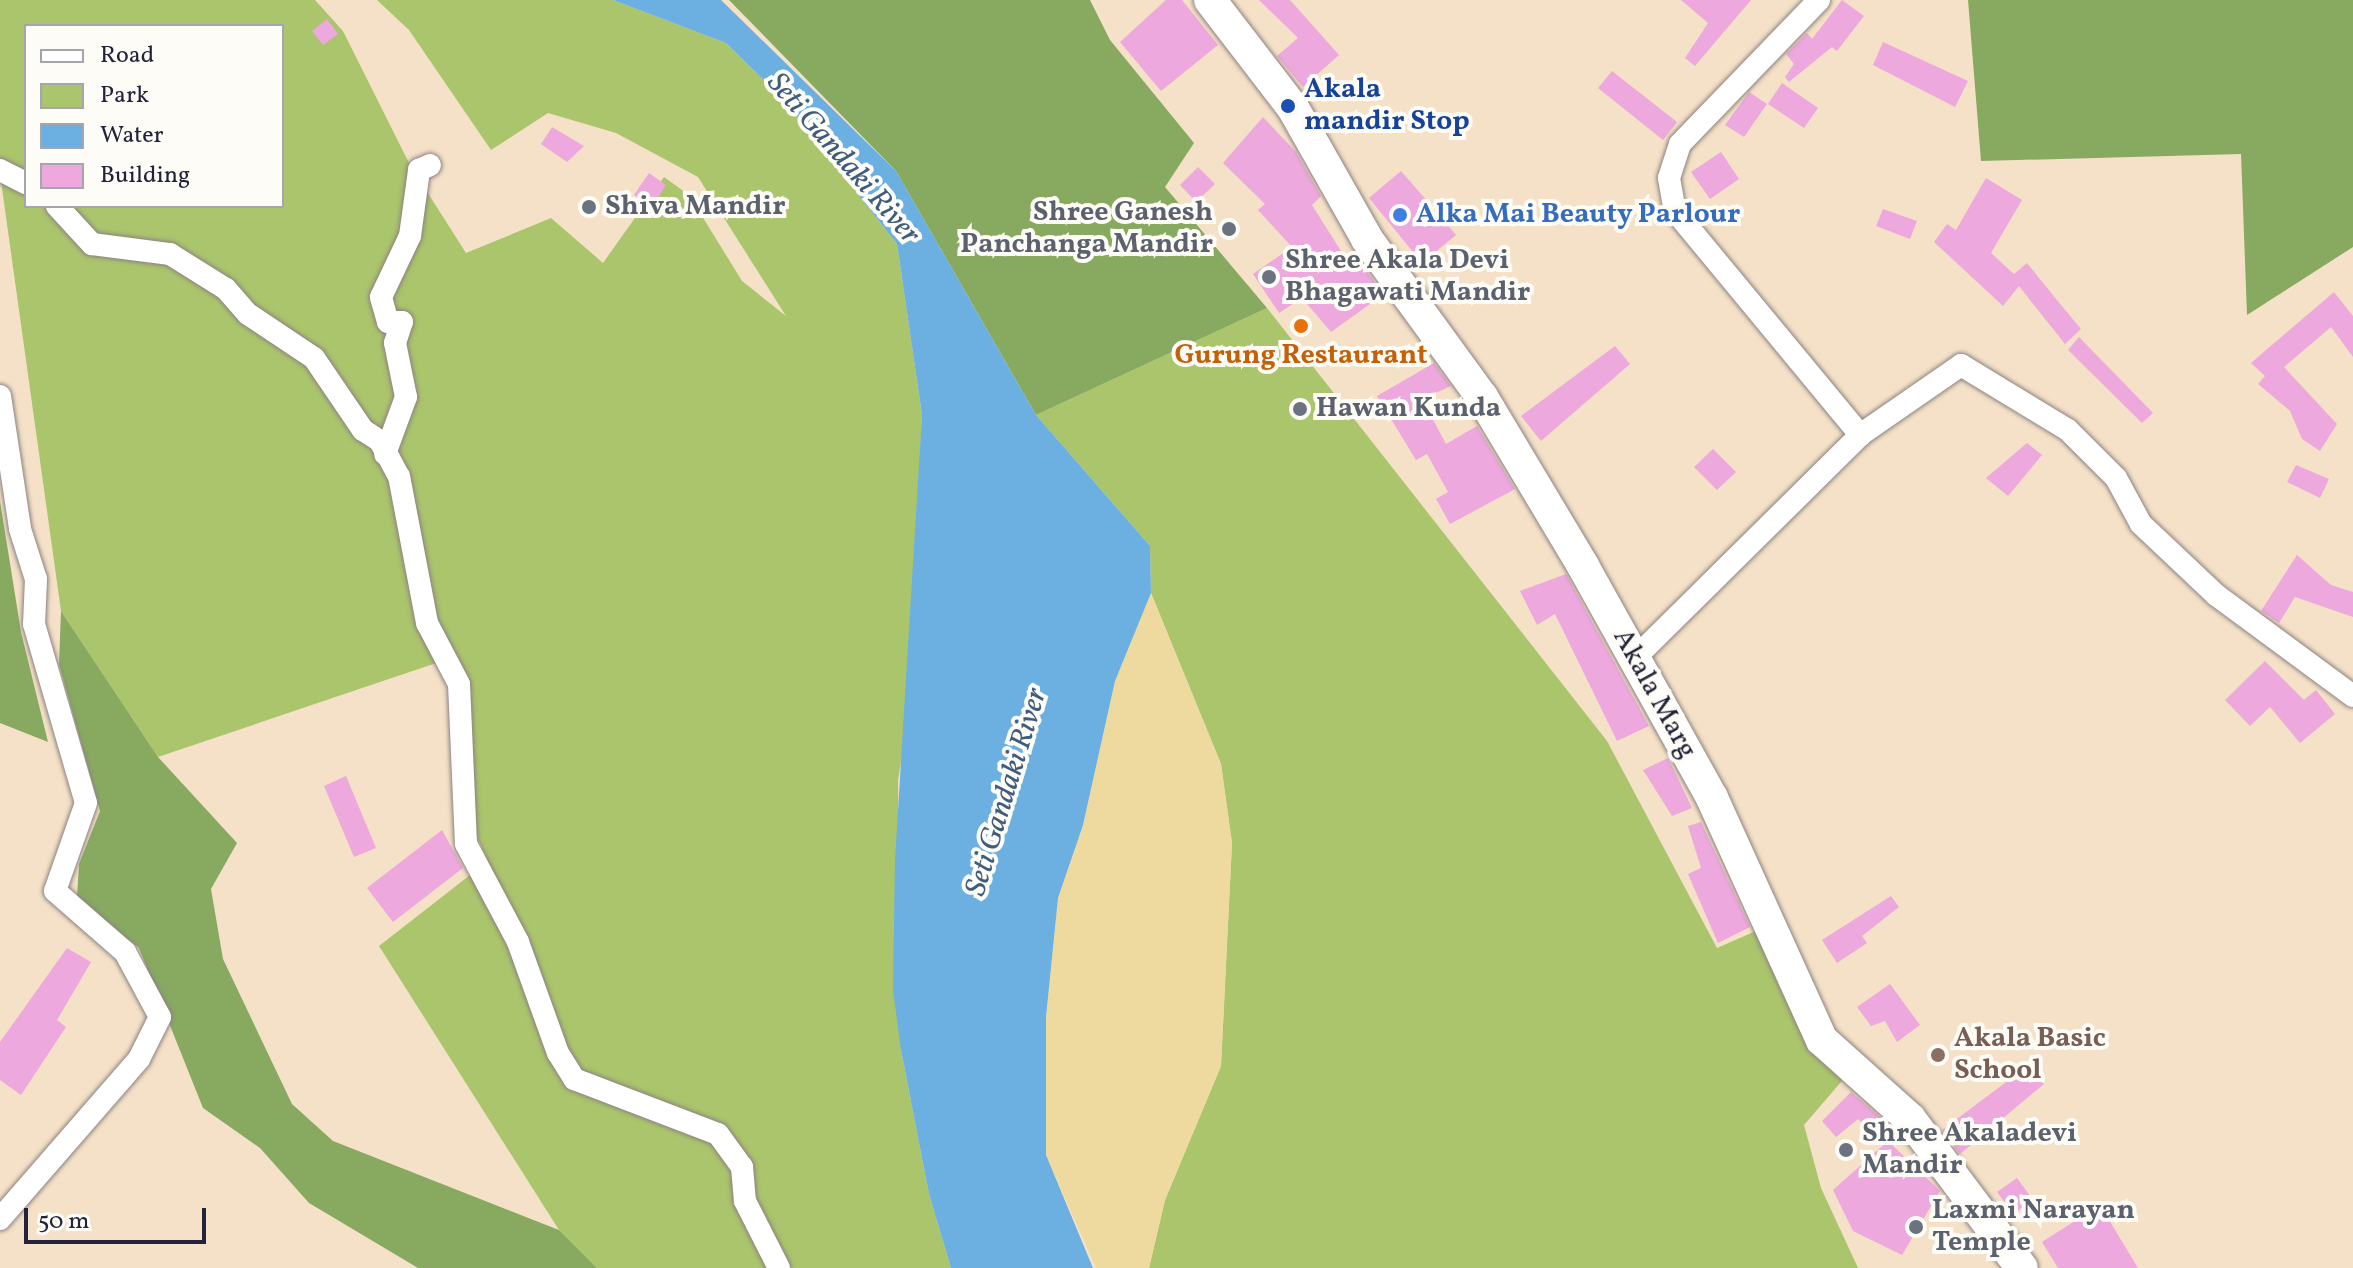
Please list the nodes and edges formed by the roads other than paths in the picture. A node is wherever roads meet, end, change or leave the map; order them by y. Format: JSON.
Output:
{"nodes":[{"id":1,"x":1210,"y":0,"type":"edge"},
{"id":2,"x":1819,"y":0,"type":"edge"},
{"id":3,"x":430,"y":165,"type":"dead end"},
{"id":4,"x":0,"y":170,"type":"edge"},
{"id":5,"x":24,"y":182,"type":"edge"},
{"id":6,"x":59,"y":208,"type":"edge"},
{"id":7,"x":0,"y":396,"type":"edge"},
{"id":8,"x":1860,"y":435,"type":"junction"},
{"id":9,"x":385,"y":454,"type":"junction"},
{"id":10,"x":1634,"y":659,"type":"junction"},
{"id":11,"x":2353,"y":696,"type":"edge"},
{"id":12,"x":0,"y":1219,"type":"edge"},
{"id":13,"x":779,"y":1268,"type":"edge"},
{"id":14,"x":2022,"y":1268,"type":"edge"}],
"edges":[{"from":1,"to":10,"type":"main road","name":"Akala Marg"},
{"from":2,"to":8,"type":"street"},
{"from":3,"to":9,"type":"street"},
{"from":4,"to":5,"type":"street"},
{"from":6,"to":9,"type":"street"},
{"from":7,"to":12,"type":"street"},
{"from":8,"to":10,"type":"street"},
{"from":8,"to":11,"type":"street"},
{"from":9,"to":13,"type":"street"},
{"from":10,"to":14,"type":"main road","name":"Akala Marg"}]}
